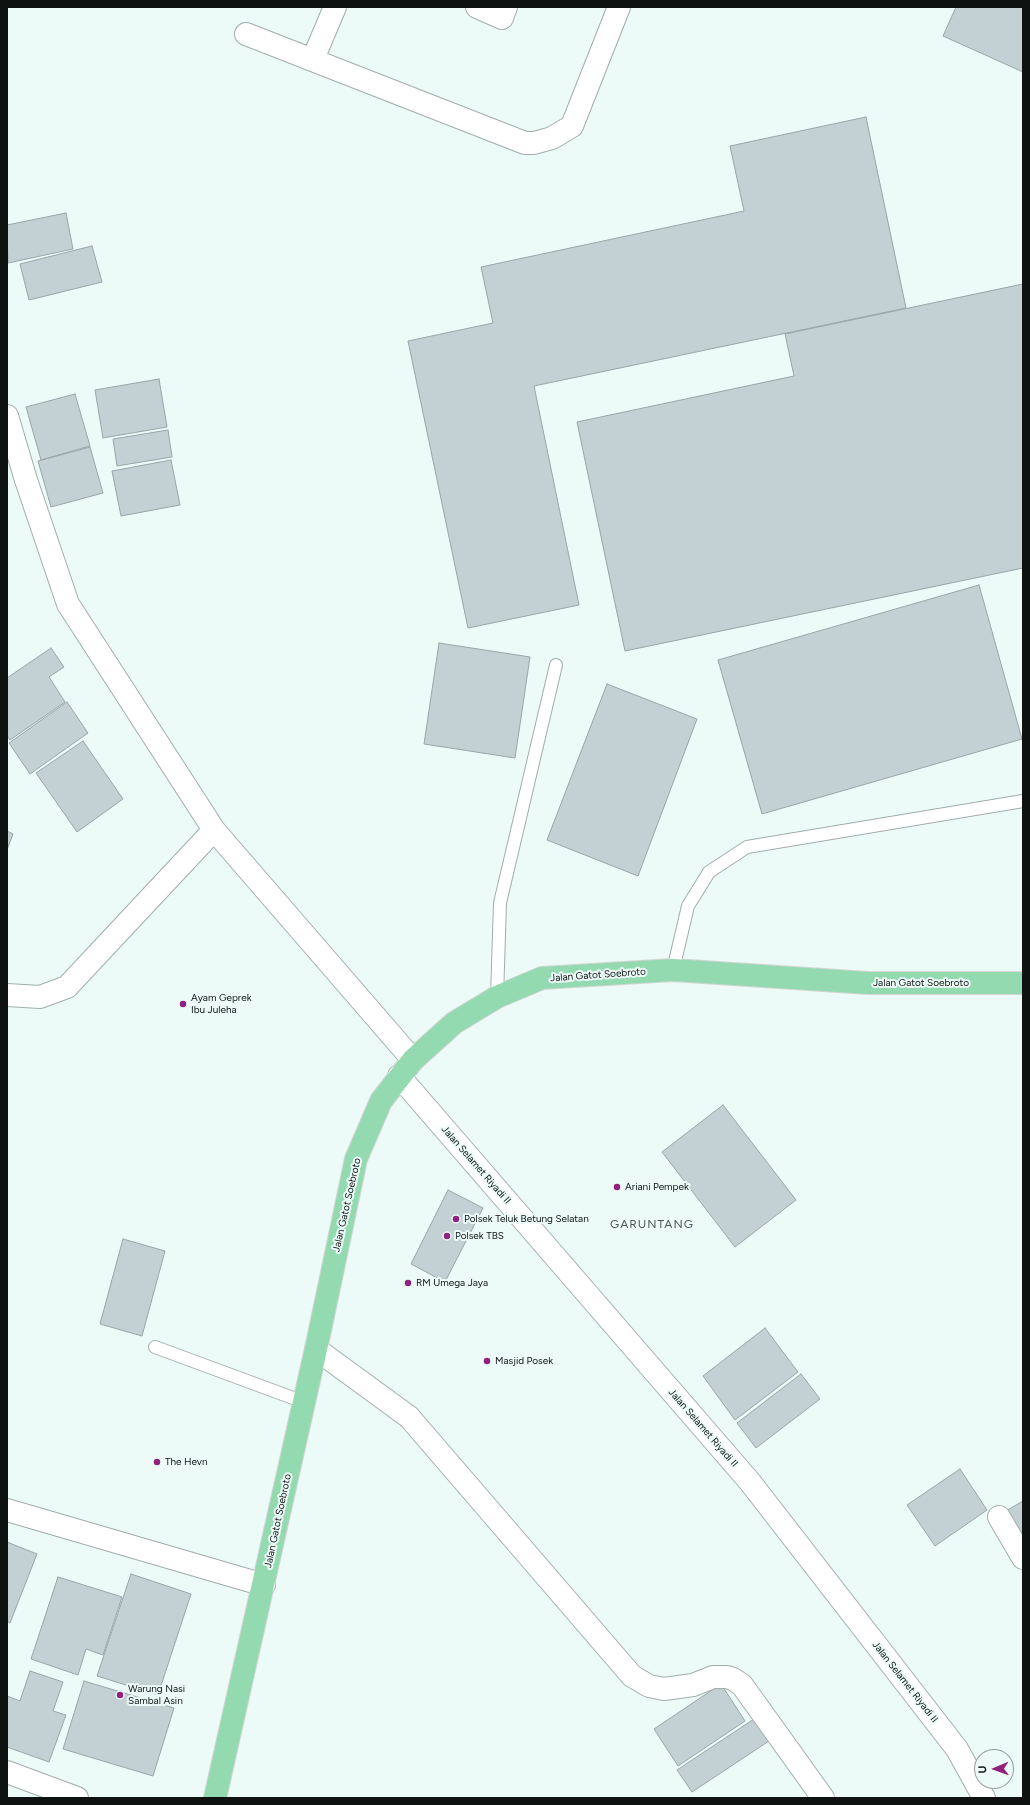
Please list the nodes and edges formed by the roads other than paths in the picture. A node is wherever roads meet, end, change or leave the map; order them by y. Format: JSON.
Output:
{"nodes":[{"id":1,"x":334,"y":7,"type":"edge"},
{"id":2,"x":477,"y":7,"type":"edge"},
{"id":3,"x":506,"y":7,"type":"edge"},
{"id":4,"x":619,"y":7,"type":"edge"},
{"id":5,"x":246,"y":34,"type":"dead end"},
{"id":6,"x":313,"y":59,"type":"junction"},
{"id":7,"x":7,"y":416,"type":"edge"},
{"id":8,"x":556,"y":665,"type":"dead end"},
{"id":9,"x":1023,"y":801,"type":"edge"},
{"id":10,"x":214,"y":830,"type":"junction"},
{"id":11,"x":673,"y":970,"type":"junction"},
{"id":12,"x":1023,"y":984,"type":"edge"},
{"id":13,"x":7,"y":995,"type":"edge"},
{"id":14,"x":497,"y":997,"type":"junction"},
{"id":15,"x":406,"y":1068,"type":"junction"},
{"id":16,"x":155,"y":1347,"type":"dead end"},
{"id":17,"x":316,"y":1348,"type":"junction"},
{"id":18,"x":304,"y":1402,"type":"junction"},
{"id":19,"x":7,"y":1510,"type":"edge"},
{"id":20,"x":999,"y":1517,"type":"dead end"},
{"id":21,"x":1023,"y":1558,"type":"edge"},
{"id":22,"x":264,"y":1585,"type":"junction"},
{"id":23,"x":7,"y":1772,"type":"edge"},
{"id":24,"x":77,"y":1798,"type":"edge"},
{"id":25,"x":215,"y":1798,"type":"edge"},
{"id":26,"x":823,"y":1798,"type":"edge"},
{"id":27,"x":984,"y":1798,"type":"edge"}],
"edges":[{"from":1,"to":6,"type":"street"},
{"from":2,"to":3,"type":"street"},
{"from":4,"to":6,"type":"street"},
{"from":5,"to":6,"type":"street"},
{"from":7,"to":10,"type":"street","name":"Jalan Selamet Riyadi II"},
{"from":8,"to":14,"type":"lane"},
{"from":9,"to":11,"type":"lane"},
{"from":10,"to":13,"type":"street"},
{"from":10,"to":15,"type":"street","name":"Jalan Selamet Riyadi II"},
{"from":11,"to":12,"type":"main road","name":"Jalan Gatot Soebroto"},
{"from":11,"to":14,"type":"main road","name":"Jalan Gatot Soebroto"},
{"from":14,"to":15,"type":"main road","name":"Jalan Gatot Soebroto"},
{"from":15,"to":17,"type":"main road","name":"Jalan Gatot Soebroto"},
{"from":15,"to":27,"type":"street","name":"Jalan Selamet Riyadi II"},
{"from":16,"to":18,"type":"lane"},
{"from":17,"to":18,"type":"main road","name":"Jalan Gatot Soebroto"},
{"from":17,"to":26,"type":"street"},
{"from":18,"to":22,"type":"main road","name":"Jalan Gatot Soebroto"},
{"from":19,"to":22,"type":"street"},
{"from":20,"to":21,"type":"street"},
{"from":22,"to":25,"type":"main road","name":"Jalan Gatot Soebroto"},
{"from":23,"to":24,"type":"street"}]}
